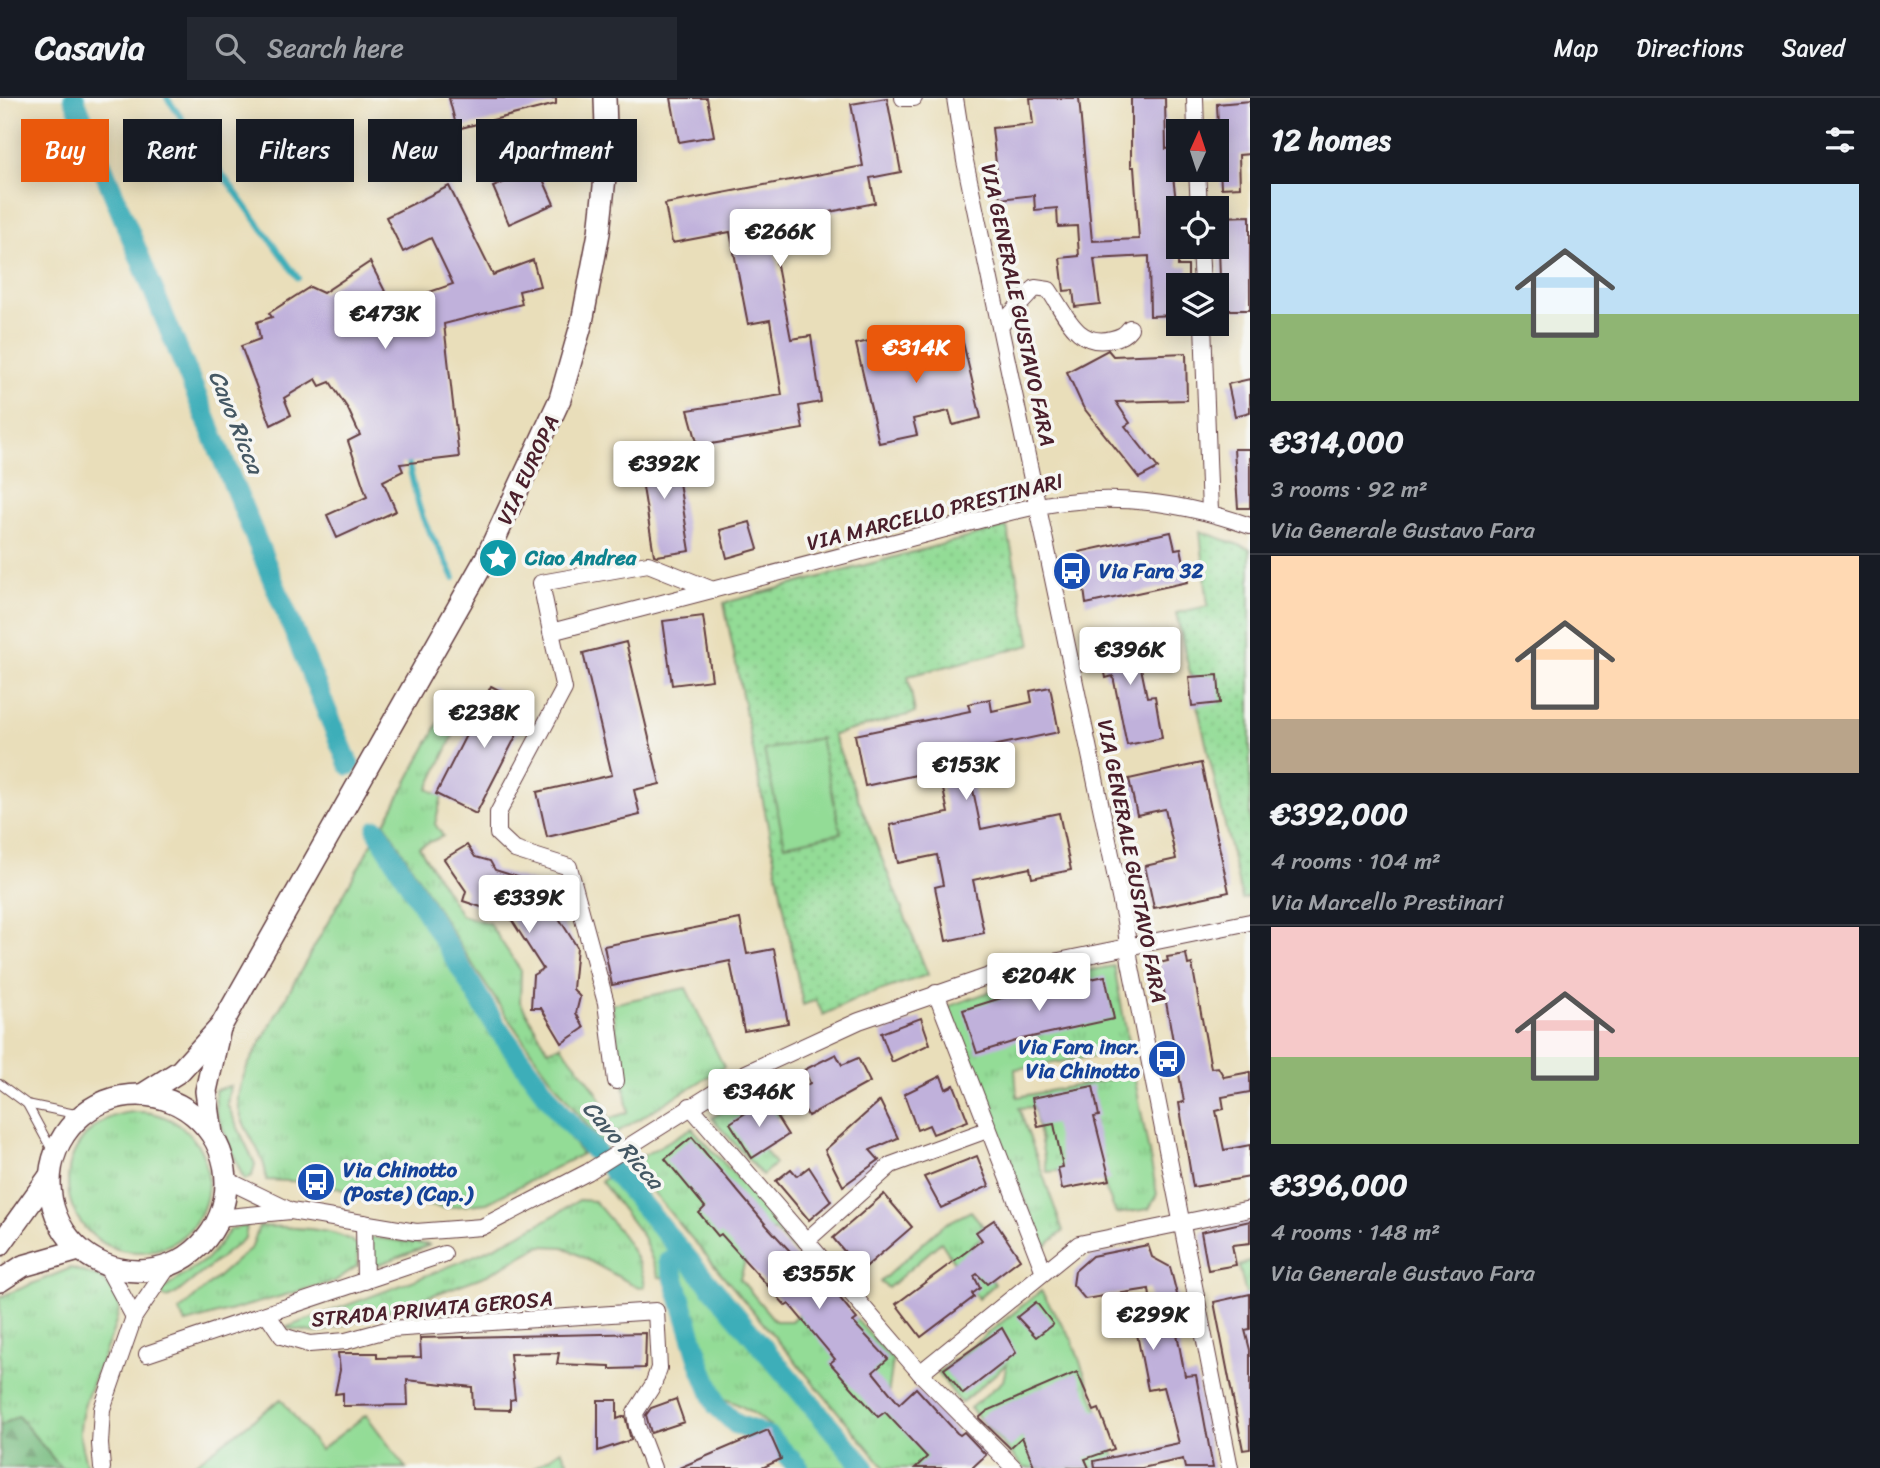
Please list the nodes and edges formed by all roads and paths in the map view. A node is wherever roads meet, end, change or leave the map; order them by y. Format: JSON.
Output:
{"nodes":[{"id":1,"x":605,"y":98,"type":"edge"},
{"id":2,"x":955,"y":98,"type":"edge"},
{"id":3,"x":1195,"y":98,"type":"edge"},
{"id":4,"x":1196,"y":119,"type":"edge"},
{"id":5,"x":1000,"y":326,"type":"junction"},
{"id":6,"x":1130,"y":328,"type":"dead end"},
{"id":7,"x":1203,"y":336,"type":"edge"},
{"id":8,"x":1038,"y":504,"type":"junction"},
{"id":9,"x":1210,"y":512,"type":"junction"},
{"id":10,"x":1250,"y":526,"type":"edge"},
{"id":11,"x":713,"y":590,"type":"junction"},
{"id":12,"x":551,"y":632,"type":"junction"},
{"id":13,"x":1250,"y":922,"type":"edge"},
{"id":14,"x":1128,"y":947,"type":"junction"},
{"id":15,"x":936,"y":993,"type":"junction"},
{"id":16,"x":220,"y":1026,"type":"junction"},
{"id":17,"x":616,"y":1081,"type":"dead end"},
{"id":18,"x":0,"y":1084,"type":"edge"},
{"id":19,"x":142,"y":1095,"type":"junction"},
{"id":20,"x":27,"y":1104,"type":"junction"},
{"id":21,"x":690,"y":1106,"type":"junction"},
{"id":22,"x":80,"y":1115,"type":"junction"},
{"id":23,"x":987,"y":1130,"type":"junction"},
{"id":24,"x":212,"y":1134,"type":"junction"},
{"id":25,"x":54,"y":1154,"type":"junction"},
{"id":26,"x":49,"y":1177,"type":"junction"},
{"id":27,"x":227,"y":1180,"type":"junction"},
{"id":28,"x":1250,"y":1209,"type":"edge"},
{"id":29,"x":291,"y":1211,"type":"junction"},
{"id":30,"x":219,"y":1217,"type":"junction"},
{"id":31,"x":364,"y":1223,"type":"junction"},
{"id":32,"x":1181,"y":1223,"type":"junction"},
{"id":33,"x":806,"y":1241,"type":"junction"},
{"id":34,"x":0,"y":1245,"type":"edge"},
{"id":35,"x":79,"y":1250,"type":"junction"},
{"id":36,"x":444,"y":1254,"type":"dead end"},
{"id":37,"x":107,"y":1267,"type":"junction"},
{"id":38,"x":168,"y":1267,"type":"junction"},
{"id":39,"x":1044,"y":1272,"type":"junction"},
{"id":40,"x":0,"y":1281,"type":"edge"},
{"id":41,"x":365,"y":1281,"type":"junction"},
{"id":42,"x":267,"y":1314,"type":"junction"},
{"id":43,"x":134,"y":1317,"type":"junction"},
{"id":44,"x":147,"y":1354,"type":"dead end"},
{"id":45,"x":920,"y":1373,"type":"junction"},
{"id":46,"x":102,"y":1468,"type":"edge"},
{"id":47,"x":653,"y":1468,"type":"edge"},
{"id":48,"x":1014,"y":1468,"type":"edge"},
{"id":49,"x":1230,"y":1468,"type":"edge"}],
"edges":[{"from":1,"to":16,"type":"main road","name":"VIA EUROPA"},
{"from":2,"to":5,"type":"street","name":"VIA GENERALE GUSTAVO FARA"},
{"from":3,"to":4,"type":"street"},
{"from":5,"to":6,"type":"street"},
{"from":5,"to":8,"type":"street","name":"VIA GENERALE GUSTAVO FARA"},
{"from":7,"to":9,"type":"street"},
{"from":8,"to":9,"type":"street","name":"VIA MARCELLO PRESTINARI"},
{"from":8,"to":11,"type":"street","name":"VIA MARCELLO PRESTINARI"},
{"from":8,"to":14,"type":"street","name":"VIA GENERALE GUSTAVO FARA"},
{"from":9,"to":10,"type":"street","name":"VIA MARCELLO PRESTINARI"},
{"from":11,"to":12,"type":"street","name":"VIA MARCELLO PRESTINARI"},
{"from":11,"to":12,"type":"street"},
{"from":12,"to":17,"type":"street"},
{"from":13,"to":14,"type":"street"},
{"from":14,"to":15,"type":"street"},
{"from":14,"to":32,"type":"street","name":"VIA GENERALE GUSTAVO FARA"},
{"from":15,"to":21,"type":"street"},
{"from":15,"to":23,"type":"street"},
{"from":16,"to":19,"type":"main road","name":"VIA EUROPA"},
{"from":16,"to":24,"type":"main road","name":"VIA EUROPA"},
{"from":18,"to":20,"type":"lane"},
{"from":19,"to":22,"type":"main road"},
{"from":19,"to":24,"type":"main road"},
{"from":20,"to":22,"type":"lane"},
{"from":20,"to":25,"type":"lane"},
{"from":21,"to":31,"type":"street"},
{"from":21,"to":33,"type":"street"},
{"from":22,"to":25,"type":"main road"},
{"from":23,"to":33,"type":"street"},
{"from":23,"to":39,"type":"street"},
{"from":24,"to":27,"type":"main road"},
{"from":25,"to":26,"type":"main road"},
{"from":26,"to":34,"type":"main road"},
{"from":26,"to":35,"type":"main road"},
{"from":27,"to":29,"type":"street"},
{"from":27,"to":30,"type":"main road"},
{"from":28,"to":32,"type":"street"},
{"from":29,"to":30,"type":"street"},
{"from":29,"to":31,"type":"street"},
{"from":30,"to":38,"type":"main road"},
{"from":31,"to":41,"type":"street"},
{"from":32,"to":39,"type":"street"},
{"from":32,"to":49,"type":"street","name":"VIA GENERALE GUSTAVO FARA"},
{"from":33,"to":45,"type":"street"},
{"from":35,"to":37,"type":"main road"},
{"from":35,"to":40,"type":"main road"},
{"from":36,"to":41,"type":"street"},
{"from":37,"to":38,"type":"main road"},
{"from":37,"to":43,"type":"street"},
{"from":38,"to":43,"type":"street"},
{"from":39,"to":45,"type":"street"},
{"from":41,"to":42,"type":"street"},
{"from":42,"to":44,"type":"street"},
{"from":42,"to":47,"type":"street","name":"STRADA PRIVATA GEROSA"},
{"from":43,"to":46,"type":"street"},
{"from":45,"to":48,"type":"street"}]}
